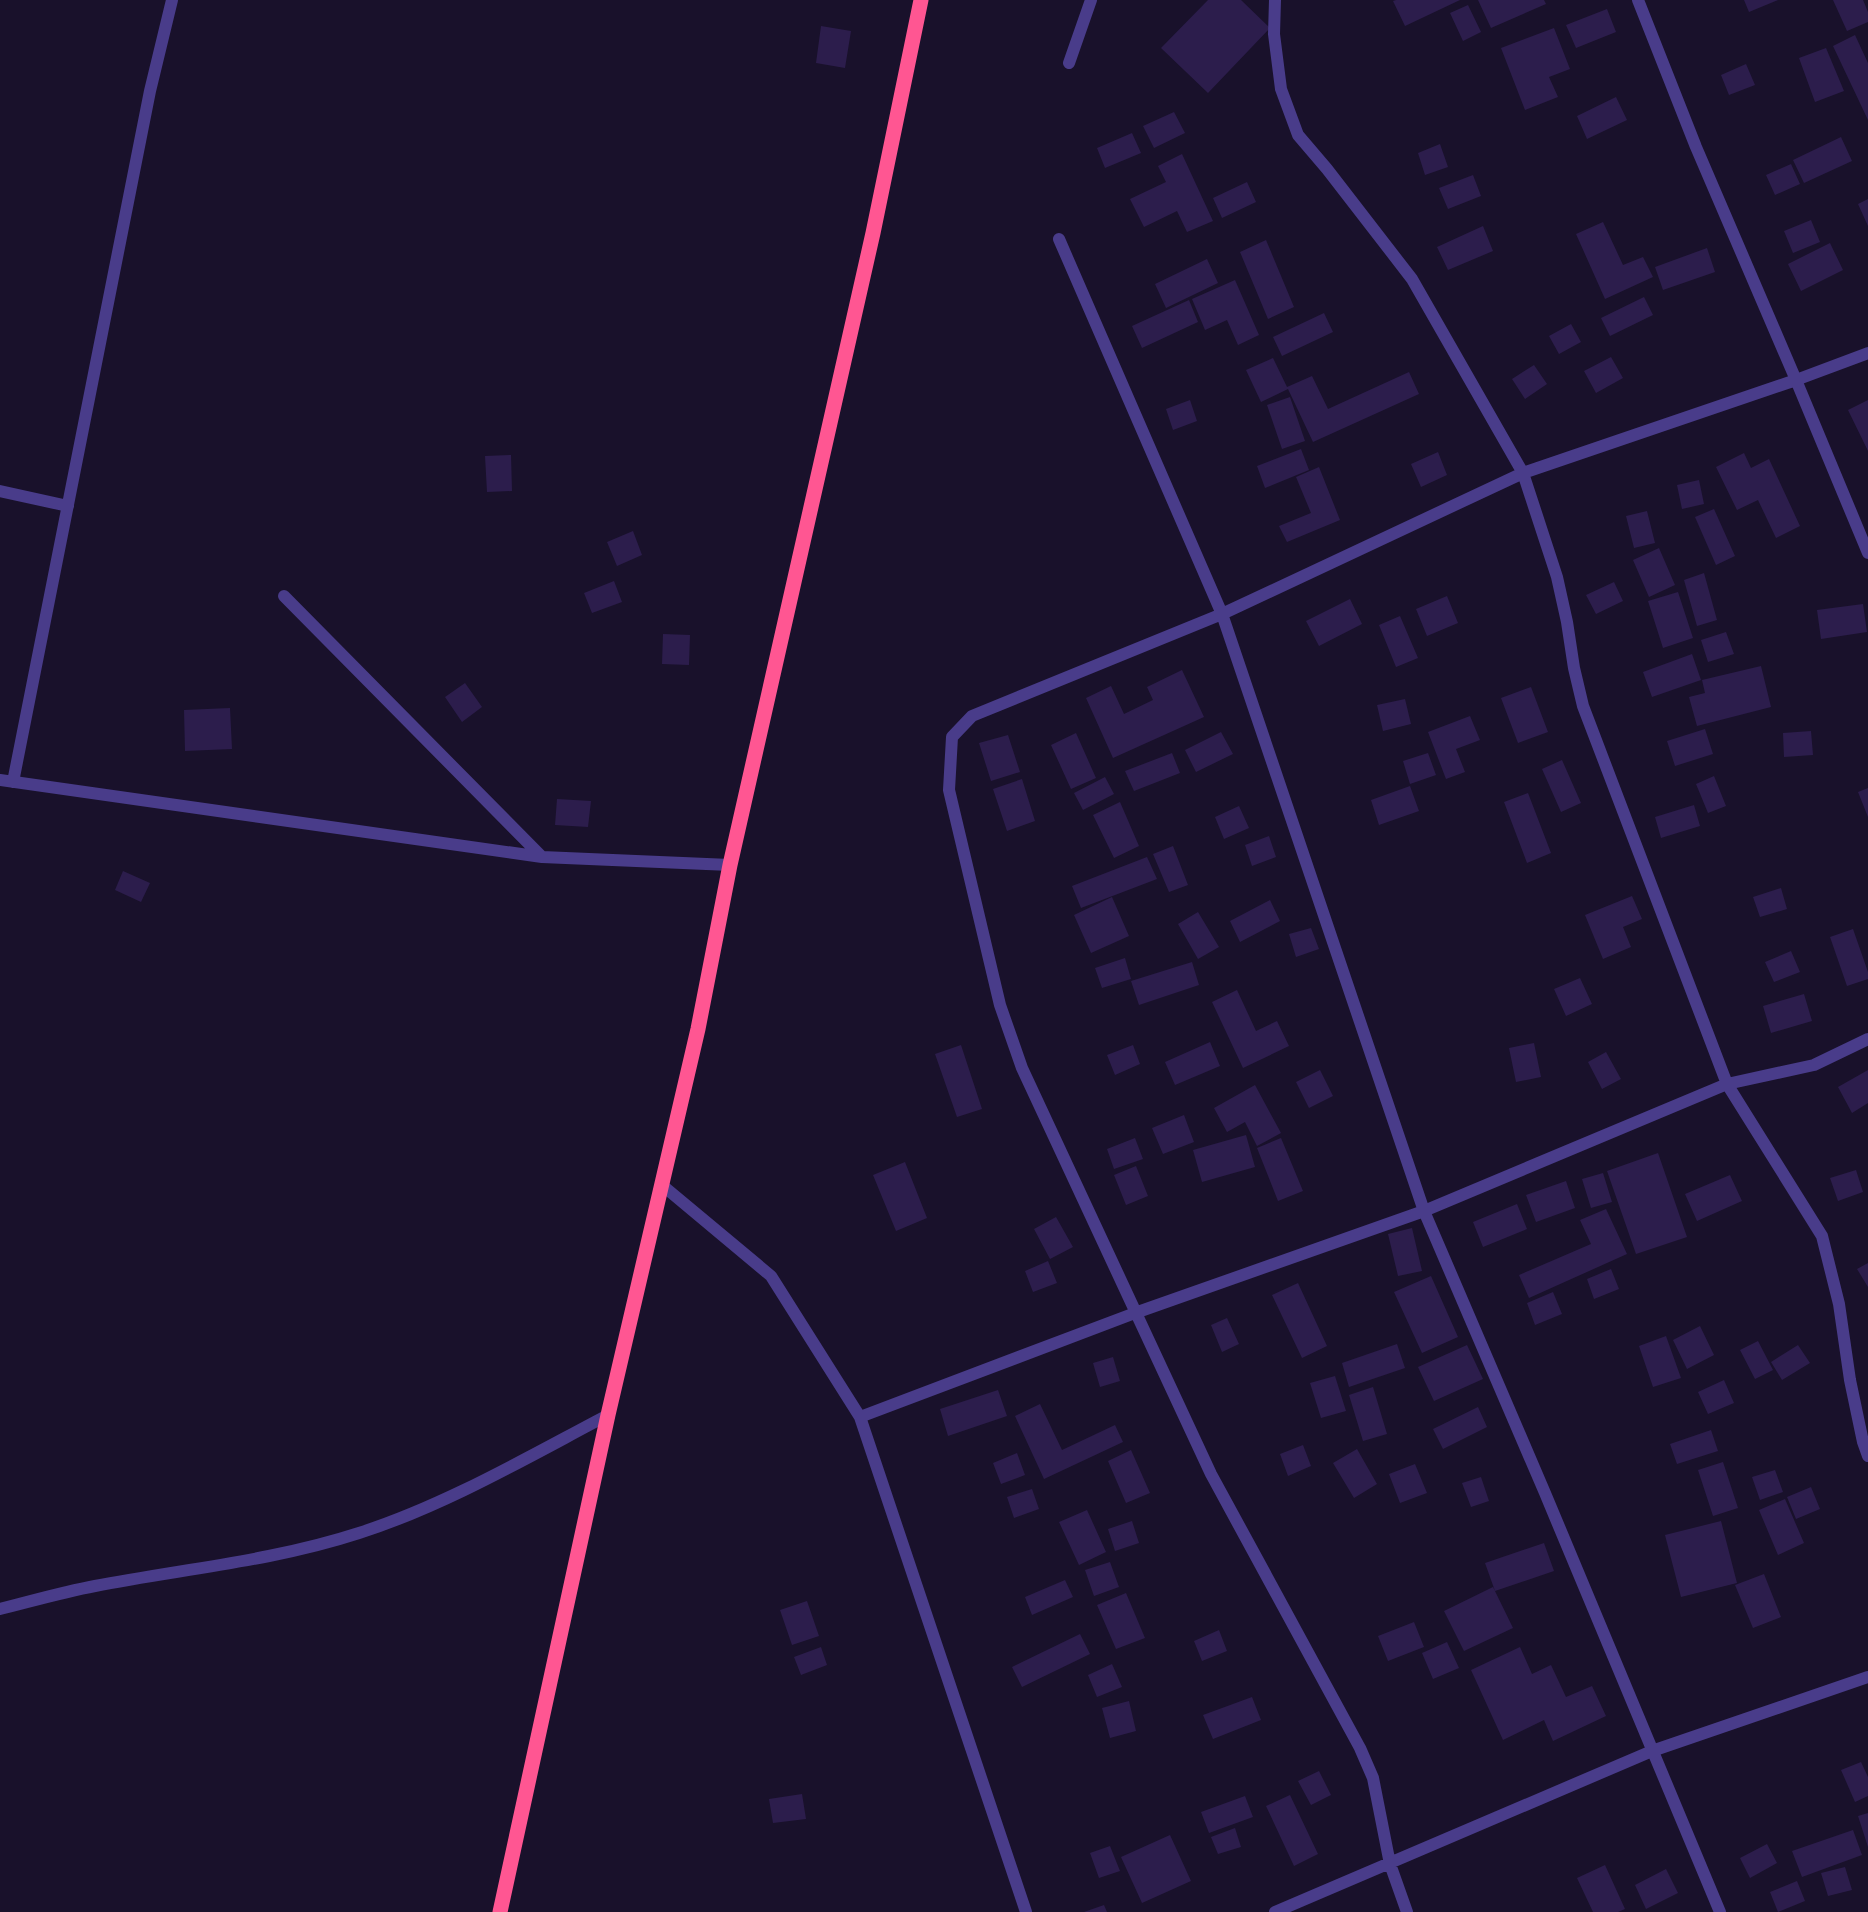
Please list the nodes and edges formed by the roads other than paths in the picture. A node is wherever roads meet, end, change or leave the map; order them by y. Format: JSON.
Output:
{"nodes":[{"id":1,"x":172,"y":0,"type":"edge"},
{"id":2,"x":921,"y":0,"type":"edge"},
{"id":3,"x":1091,"y":0,"type":"edge"},
{"id":4,"x":1275,"y":0,"type":"edge"},
{"id":5,"x":1638,"y":0,"type":"edge"},
{"id":6,"x":1069,"y":63,"type":"dead end"},
{"id":7,"x":1059,"y":240,"type":"dead end"},
{"id":8,"x":1868,"y":353,"type":"edge"},
{"id":9,"x":1796,"y":380,"type":"junction"},
{"id":10,"x":1523,"y":473,"type":"junction"},
{"id":11,"x":0,"y":491,"type":"edge"},
{"id":12,"x":68,"y":506,"type":"junction"},
{"id":13,"x":1868,"y":553,"type":"edge"},
{"id":14,"x":284,"y":596,"type":"dead end"},
{"id":15,"x":1222,"y":614,"type":"junction"},
{"id":16,"x":6,"y":781,"type":"edge"},
{"id":17,"x":542,"y":857,"type":"junction"},
{"id":18,"x":730,"y":865,"type":"junction"},
{"id":19,"x":1868,"y":1038,"type":"edge"},
{"id":20,"x":1727,"y":1084,"type":"junction"},
{"id":21,"x":662,"y":1185,"type":"junction"},
{"id":22,"x":1424,"y":1211,"type":"junction"},
{"id":23,"x":1135,"y":1313,"type":"junction"},
{"id":24,"x":608,"y":1415,"type":"junction"},
{"id":25,"x":860,"y":1417,"type":"junction"},
{"id":26,"x":1868,"y":1456,"type":"edge"},
{"id":27,"x":0,"y":1609,"type":"edge"},
{"id":28,"x":1868,"y":1677,"type":"edge"},
{"id":29,"x":1652,"y":1751,"type":"junction"},
{"id":30,"x":1390,"y":1864,"type":"junction"},
{"id":31,"x":500,"y":1912,"type":"edge"},
{"id":32,"x":1026,"y":1912,"type":"edge"},
{"id":33,"x":1275,"y":1912,"type":"edge"},
{"id":34,"x":1406,"y":1912,"type":"edge"},
{"id":35,"x":1720,"y":1912,"type":"edge"}],
"edges":[{"from":1,"to":12,"type":"street"},
{"from":2,"to":18,"type":"highway"},
{"from":3,"to":6,"type":"street"},
{"from":4,"to":10,"type":"street"},
{"from":5,"to":9,"type":"street"},
{"from":7,"to":15,"type":"street"},
{"from":8,"to":9,"type":"street"},
{"from":9,"to":10,"type":"street"},
{"from":9,"to":13,"type":"street"},
{"from":10,"to":15,"type":"street"},
{"from":10,"to":20,"type":"street"},
{"from":11,"to":12,"type":"street"},
{"from":12,"to":16,"type":"street"},
{"from":14,"to":17,"type":"street"},
{"from":15,"to":22,"type":"street"},
{"from":15,"to":23,"type":"street"},
{"from":16,"to":17,"type":"street"},
{"from":17,"to":18,"type":"street"},
{"from":18,"to":21,"type":"highway"},
{"from":19,"to":20,"type":"street"},
{"from":20,"to":22,"type":"street"},
{"from":20,"to":26,"type":"street"},
{"from":21,"to":24,"type":"highway"},
{"from":21,"to":25,"type":"street"},
{"from":22,"to":23,"type":"street"},
{"from":22,"to":29,"type":"street"},
{"from":23,"to":25,"type":"street"},
{"from":23,"to":30,"type":"street"},
{"from":24,"to":27,"type":"street"},
{"from":24,"to":31,"type":"highway"},
{"from":25,"to":32,"type":"street"},
{"from":28,"to":29,"type":"street"},
{"from":29,"to":30,"type":"street"},
{"from":29,"to":35,"type":"street"},
{"from":30,"to":33,"type":"street"},
{"from":30,"to":34,"type":"street"}]}
